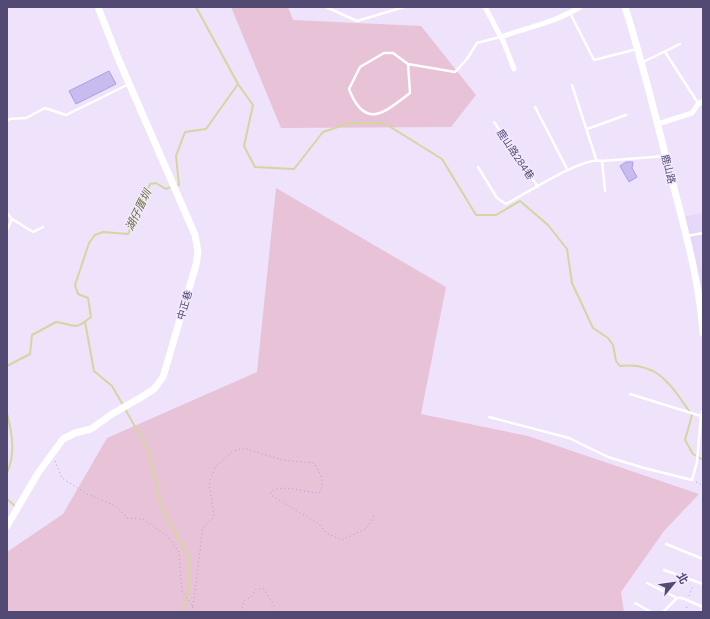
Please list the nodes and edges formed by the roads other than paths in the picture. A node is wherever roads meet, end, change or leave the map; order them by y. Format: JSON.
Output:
{"nodes":[{"id":1,"x":98,"y":7,"type":"edge"},
{"id":2,"x":326,"y":7,"type":"edge"},
{"id":3,"x":404,"y":7,"type":"edge"},
{"id":4,"x":485,"y":7,"type":"edge"},
{"id":5,"x":580,"y":7,"type":"edge"},
{"id":6,"x":625,"y":7,"type":"edge"},
{"id":7,"x":570,"y":13,"type":"junction"},
{"id":8,"x":501,"y":37,"type":"junction"},
{"id":9,"x":680,"y":44,"type":"dead end"},
{"id":10,"x":638,"y":49,"type":"junction"},
{"id":11,"x":665,"y":52,"type":"junction"},
{"id":12,"x":642,"y":63,"type":"junction"},
{"id":13,"x":408,"y":64,"type":"junction"},
{"id":14,"x":514,"y":69,"type":"dead end"},
{"id":15,"x":129,"y":84,"type":"junction"},
{"id":16,"x":572,"y":85,"type":"dead end"},
{"id":17,"x":701,"y":102,"type":"edge"},
{"id":18,"x":535,"y":107,"type":"dead end"},
{"id":19,"x":626,"y":115,"type":"dead end"},
{"id":20,"x":7,"y":121,"type":"edge"},
{"id":21,"x":494,"y":122,"type":"dead end"},
{"id":22,"x":658,"y":124,"type":"junction"},
{"id":23,"x":587,"y":129,"type":"junction"},
{"id":24,"x":666,"y":156,"type":"junction"},
{"id":25,"x":596,"y":159,"type":"junction"},
{"id":26,"x":602,"y":161,"type":"junction"},
{"id":27,"x":478,"y":167,"type":"dead end"},
{"id":28,"x":567,"y":169,"type":"junction"},
{"id":29,"x":538,"y":187,"type":"junction"},
{"id":30,"x":605,"y":191,"type":"dead end"},
{"id":31,"x":7,"y":213,"type":"edge"},
{"id":32,"x":12,"y":218,"type":"junction"},
{"id":33,"x":44,"y":227,"type":"dead end"},
{"id":34,"x":7,"y":230,"type":"edge"},
{"id":35,"x":703,"y":233,"type":"edge"},
{"id":36,"x":686,"y":236,"type":"junction"},
{"id":37,"x":702,"y":308,"type":"edge"},
{"id":38,"x":703,"y":328,"type":"edge"},
{"id":39,"x":703,"y":333,"type":"edge"},
{"id":40,"x":630,"y":394,"type":"dead end"},
{"id":41,"x":703,"y":410,"type":"edge"},
{"id":42,"x":701,"y":416,"type":"junction"},
{"id":43,"x":489,"y":417,"type":"dead end"},
{"id":44,"x":7,"y":526,"type":"edge"},
{"id":45,"x":666,"y":544,"type":"dead end"},
{"id":46,"x":703,"y":559,"type":"edge"},
{"id":47,"x":664,"y":570,"type":"dead end"},
{"id":48,"x":647,"y":583,"type":"dead end"},
{"id":49,"x":703,"y":584,"type":"edge"},
{"id":50,"x":677,"y":598,"type":"junction"},
{"id":51,"x":635,"y":603,"type":"dead end"},
{"id":52,"x":703,"y":607,"type":"edge"},
{"id":53,"x":651,"y":612,"type":"edge"},
{"id":54,"x":663,"y":612,"type":"edge"}],
"edges":[{"from":1,"to":15,"type":"street"},
{"from":2,"to":3,"type":"lane"},
{"from":4,"to":8,"type":"street"},
{"from":5,"to":7,"type":"street"},
{"from":6,"to":10,"type":"street","name":"鹿山路"},
{"from":7,"to":8,"type":"street"},
{"from":7,"to":10,"type":"lane"},
{"from":8,"to":13,"type":"lane"},
{"from":8,"to":14,"type":"street"},
{"from":9,"to":11,"type":"lane"},
{"from":10,"to":12,"type":"street","name":"鹿山路"},
{"from":11,"to":12,"type":"lane"},
{"from":11,"to":17,"type":"lane"},
{"from":12,"to":22,"type":"street","name":"鹿山路"},
{"from":13,"to":13,"type":"lane"},
{"from":15,"to":20,"type":"lane"},
{"from":15,"to":44,"type":"street","name":"中正巷"},
{"from":16,"to":23,"type":"lane"},
{"from":17,"to":22,"type":"street"},
{"from":18,"to":28,"type":"lane"},
{"from":19,"to":23,"type":"lane"},
{"from":21,"to":29,"type":"lane","name":"鹿山路284巷"},
{"from":22,"to":24,"type":"street","name":"鹿山路"},
{"from":23,"to":25,"type":"lane"},
{"from":24,"to":26,"type":"lane"},
{"from":24,"to":36,"type":"street","name":"鹿山路"},
{"from":25,"to":26,"type":"lane"},
{"from":25,"to":28,"type":"lane","name":"鹿山路284巷"},
{"from":26,"to":30,"type":"lane"},
{"from":27,"to":29,"type":"lane","name":"鹿山路284巷"},
{"from":28,"to":29,"type":"lane","name":"鹿山路284巷"},
{"from":31,"to":32,"type":"lane"},
{"from":32,"to":33,"type":"lane"},
{"from":32,"to":34,"type":"lane"},
{"from":35,"to":36,"type":"lane"},
{"from":36,"to":37,"type":"street","name":"鹿山路"},
{"from":37,"to":38,"type":"street","name":"鹿山路"},
{"from":38,"to":39,"type":"street","name":"鹿山路"},
{"from":40,"to":42,"type":"lane"},
{"from":41,"to":42,"type":"lane"},
{"from":42,"to":43,"type":"lane"},
{"from":45,"to":46,"type":"lane"},
{"from":47,"to":49,"type":"lane"},
{"from":48,"to":50,"type":"lane"},
{"from":50,"to":52,"type":"lane"},
{"from":50,"to":54,"type":"lane"},
{"from":51,"to":53,"type":"lane"}]}
